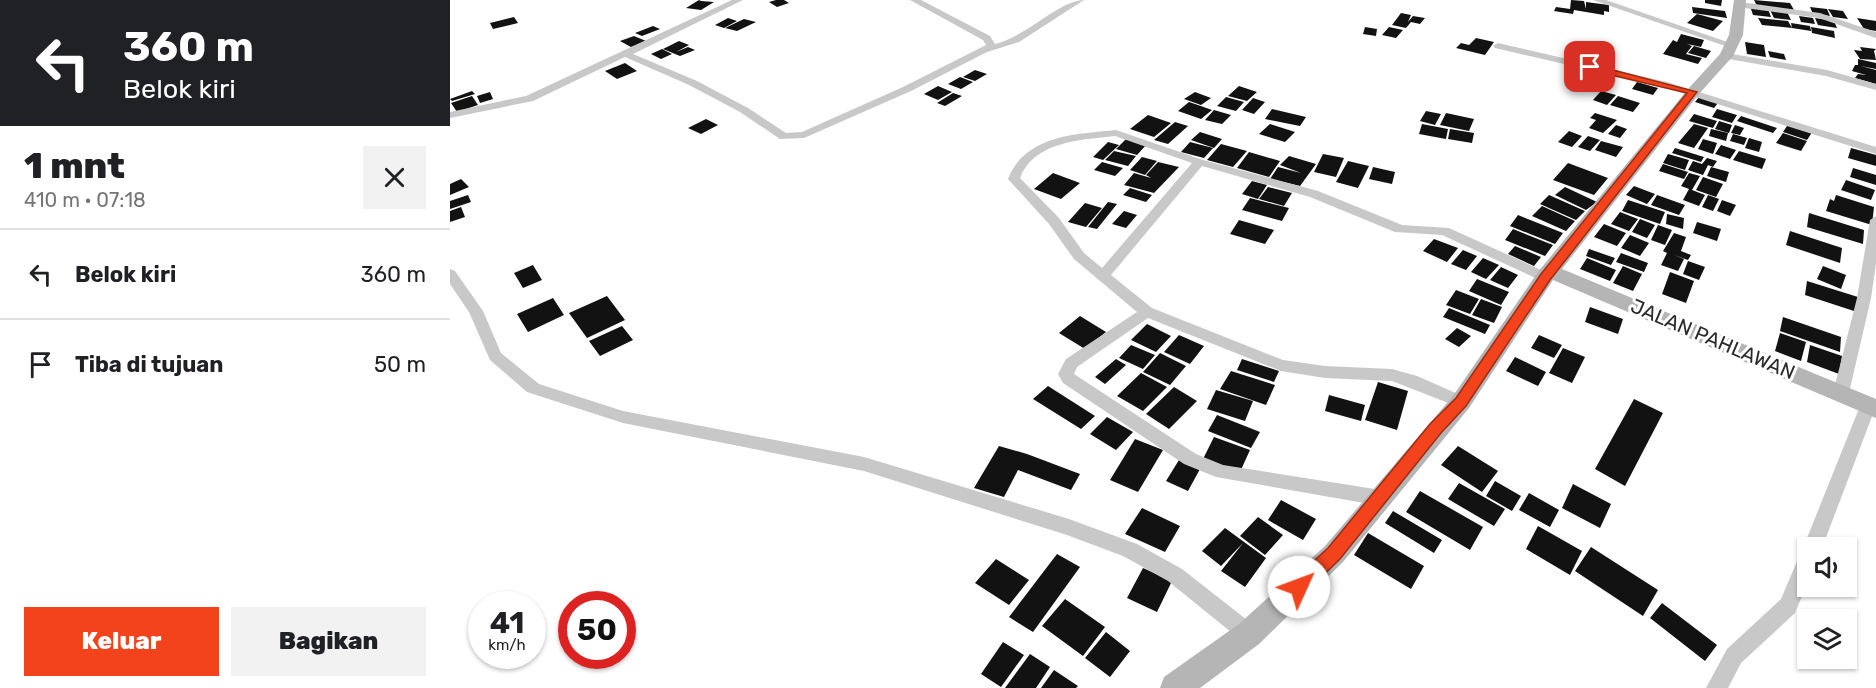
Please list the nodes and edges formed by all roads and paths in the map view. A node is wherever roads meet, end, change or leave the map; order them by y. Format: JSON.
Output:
{"nodes":[{"id":1,"x":739,"y":0,"type":"edge"},
{"id":2,"x":914,"y":0,"type":"edge"},
{"id":3,"x":1080,"y":0,"type":"edge"},
{"id":4,"x":1597,"y":0,"type":"edge"},
{"id":5,"x":1740,"y":2,"type":"edge"},
{"id":6,"x":1876,"y":35,"type":"edge"},
{"id":7,"x":1498,"y":46,"type":"dead end"},
{"id":8,"x":988,"y":49,"type":"junction"},
{"id":9,"x":1729,"y":50,"type":"junction"},
{"id":10,"x":625,"y":54,"type":"junction"},
{"id":11,"x":1876,"y":87,"type":"edge"},
{"id":12,"x":1693,"y":92,"type":"junction"},
{"id":13,"x":450,"y":115,"type":"edge"},
{"id":14,"x":1876,"y":151,"type":"edge"},
{"id":15,"x":1199,"y":162,"type":"junction"},
{"id":16,"x":1876,"y":220,"type":"edge"},
{"id":17,"x":450,"y":274,"type":"edge"},
{"id":18,"x":1548,"y":274,"type":"junction"},
{"id":19,"x":1102,"y":276,"type":"junction"},
{"id":20,"x":1147,"y":312,"type":"junction"},
{"id":21,"x":1841,"y":393,"type":"junction"},
{"id":22,"x":1461,"y":402,"type":"junction"},
{"id":23,"x":1872,"y":408,"type":"edge"},
{"id":24,"x":1381,"y":498,"type":"junction"},
{"id":25,"x":1817,"y":537,"type":"edge"},
{"id":26,"x":1797,"y":584,"type":"edge"},
{"id":27,"x":1249,"y":634,"type":"junction"},
{"id":28,"x":1175,"y":688,"type":"edge"},
{"id":29,"x":1717,"y":688,"type":"edge"}],
"edges":[{"from":1,"to":10,"type":"street"},
{"from":2,"to":8,"type":"street"},
{"from":3,"to":8,"type":"street"},
{"from":4,"to":9,"type":"street"},
{"from":5,"to":6,"type":"street"},
{"from":5,"to":9,"type":"main road"},
{"from":7,"to":12,"type":"street"},
{"from":8,"to":10,"type":"street"},
{"from":9,"to":11,"type":"street"},
{"from":9,"to":12,"type":"main road"},
{"from":10,"to":13,"type":"street"},
{"from":12,"to":14,"type":"street"},
{"from":12,"to":18,"type":"main road"},
{"from":15,"to":18,"type":"street"},
{"from":15,"to":19,"type":"street"},
{"from":15,"to":19,"type":"street"},
{"from":16,"to":21,"type":"street"},
{"from":17,"to":27,"type":"street"},
{"from":18,"to":21,"type":"main road","name":"JALAN PAHLAWAN"},
{"from":18,"to":22,"type":"main road"},
{"from":19,"to":20,"type":"street"},
{"from":20,"to":22,"type":"street"},
{"from":20,"to":24,"type":"street"},
{"from":21,"to":23,"type":"main road","name":"JALAN PAHLAWAN"},
{"from":22,"to":24,"type":"main road"},
{"from":23,"to":25,"type":"street"},
{"from":24,"to":27,"type":"main road"},
{"from":26,"to":29,"type":"street"},
{"from":27,"to":28,"type":"main road"}]}
